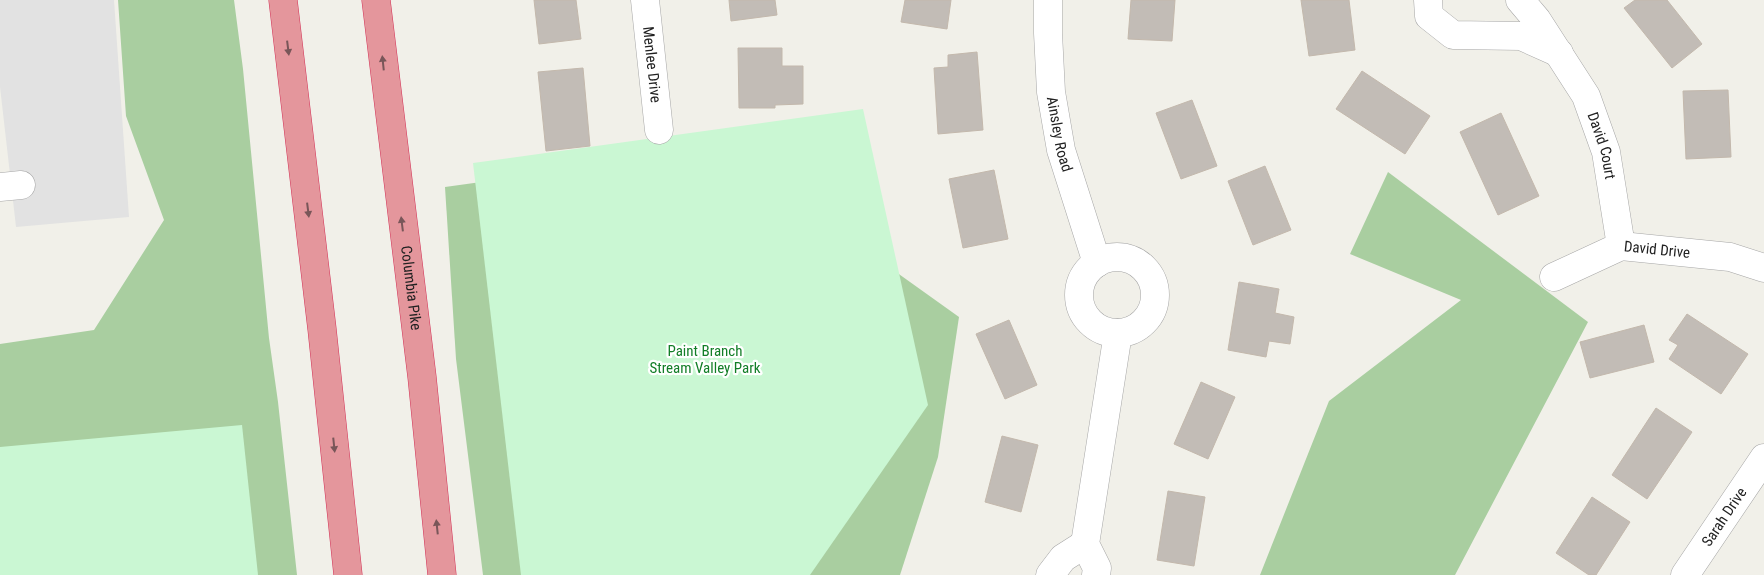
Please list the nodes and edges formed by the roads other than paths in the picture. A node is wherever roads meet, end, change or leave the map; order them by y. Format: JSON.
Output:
{"nodes":[{"id":1,"x":283,"y":0,"type":"edge"},
{"id":2,"x":376,"y":0,"type":"edge"},
{"id":3,"x":645,"y":0,"type":"edge"},
{"id":4,"x":1048,"y":0,"type":"edge"},
{"id":5,"x":1428,"y":0,"type":"edge"},
{"id":6,"x":1520,"y":0,"type":"edge"},
{"id":7,"x":1559,"y":53,"type":"junction"},
{"id":8,"x":659,"y":130,"type":"dead end"},
{"id":9,"x":1621,"y":246,"type":"junction"},
{"id":10,"x":1097,"y":262,"type":"junction"},
{"id":11,"x":1764,"y":268,"type":"edge"},
{"id":12,"x":1554,"y":277,"type":"dead end"},
{"id":13,"x":1118,"y":333,"type":"junction"},
{"id":14,"x":1764,"y":458,"type":"edge"},
{"id":15,"x":1085,"y":544,"type":"junction"},
{"id":16,"x":348,"y":575,"type":"edge"},
{"id":17,"x":442,"y":575,"type":"edge"},
{"id":18,"x":1050,"y":575,"type":"edge"},
{"id":19,"x":1096,"y":575,"type":"edge"},
{"id":20,"x":1685,"y":575,"type":"edge"}],
"edges":[{"from":1,"to":16,"type":"highway","one_way":true},
{"from":17,"to":2,"type":"highway","name":"Columbia Pike","one_way":true},
{"from":3,"to":8,"type":"street","name":"Menlee Drive"},
{"from":4,"to":10,"type":"street","name":"Ainsley Road"},
{"from":5,"to":7,"type":"street"},
{"from":6,"to":7,"type":"street","name":"David Court"},
{"from":7,"to":9,"type":"street","name":"David Court"},
{"from":9,"to":11,"type":"street","name":"David Drive"},
{"from":9,"to":12,"type":"street","name":"David Drive"},
{"from":10,"to":13,"type":"street"},
{"from":10,"to":13,"type":"street"},
{"from":13,"to":15,"type":"street"},
{"from":14,"to":20,"type":"street","name":"Sarah Drive"},
{"from":15,"to":18,"type":"street"},
{"from":15,"to":19,"type":"street"}]}
